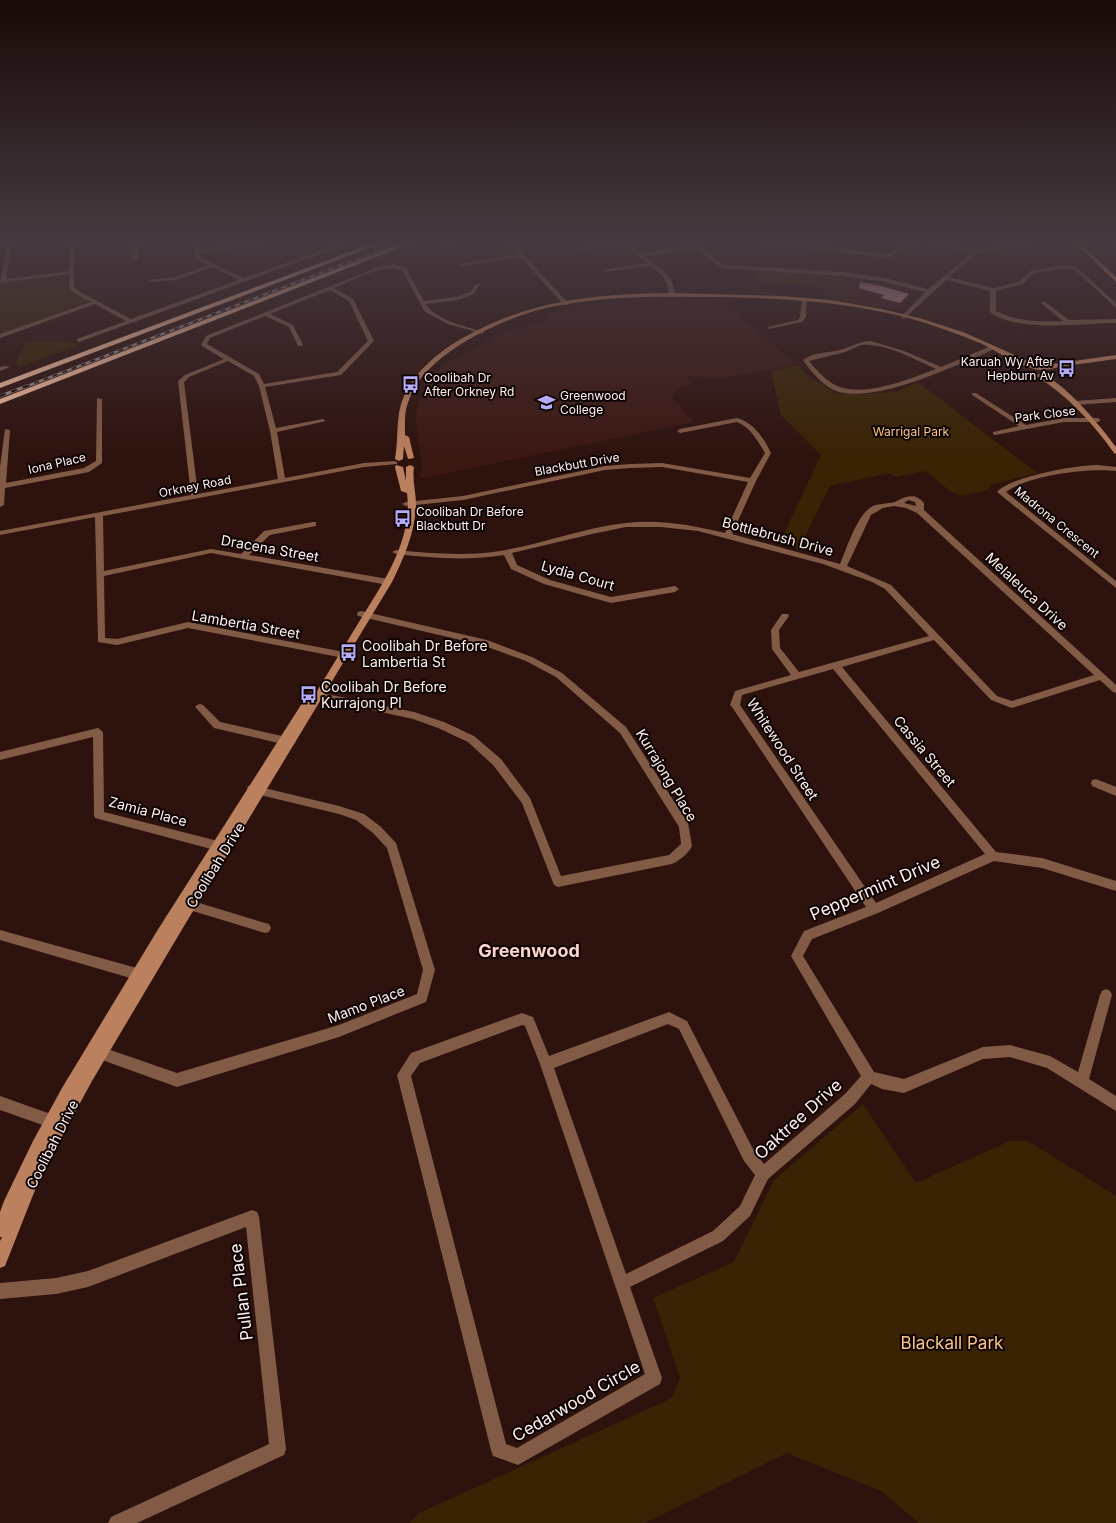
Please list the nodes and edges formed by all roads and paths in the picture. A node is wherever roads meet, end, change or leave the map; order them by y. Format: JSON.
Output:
{"nodes":[{"id":1,"x":65,"y":313,"type":"edge"},
{"id":2,"x":115,"y":313,"type":"edge"},
{"id":3,"x":154,"y":313,"type":"edge"},
{"id":4,"x":193,"y":313,"type":"edge"},
{"id":5,"x":229,"y":313,"type":"edge"},
{"id":6,"x":272,"y":313,"type":"edge"},
{"id":7,"x":357,"y":313,"type":"edge"},
{"id":8,"x":430,"y":313,"type":"edge"},
{"id":9,"x":531,"y":313,"type":"edge"},
{"id":10,"x":803,"y":313,"type":"edge"},
{"id":11,"x":885,"y":313,"type":"edge"},
{"id":12,"x":908,"y":313,"type":"edge"},
{"id":13,"x":995,"y":313,"type":"edge"},
{"id":14,"x":1057,"y":313,"type":"edge"},
{"id":15,"x":267,"y":315,"type":"junction"},
{"id":16,"x":904,"y":317,"type":"junction"},
{"id":17,"x":1116,"y":321,"type":"edge"},
{"id":18,"x":130,"y":322,"type":"junction"},
{"id":19,"x":1068,"y":322,"type":"junction"},
{"id":20,"x":770,"y":328,"type":"dead end"},
{"id":21,"x":479,"y":332,"type":"junction"},
{"id":22,"x":0,"y":336,"type":"edge"},
{"id":23,"x":79,"y":340,"type":"dead end"},
{"id":24,"x":300,"y":345,"type":"dead end"},
{"id":25,"x":992,"y":348,"type":"junction"},
{"id":26,"x":1116,"y":357,"type":"edge"},
{"id":27,"x":228,"y":359,"type":"junction"},
{"id":28,"x":1058,"y":366,"type":"junction"},
{"id":29,"x":7,"y":367,"type":"dead end"},
{"id":30,"x":1038,"y":368,"type":"junction"},
{"id":31,"x":0,"y":369,"type":"edge"},
{"id":32,"x":940,"y":369,"type":"junction"},
{"id":33,"x":1029,"y":370,"type":"junction"},
{"id":34,"x":1047,"y":373,"type":"junction"},
{"id":35,"x":1038,"y":375,"type":"junction"},
{"id":36,"x":0,"y":386,"type":"edge"},
{"id":37,"x":262,"y":386,"type":"junction"},
{"id":38,"x":974,"y":394,"type":"dead end"},
{"id":39,"x":99,"y":398,"type":"dead end"},
{"id":40,"x":1116,"y":400,"type":"edge"},
{"id":41,"x":0,"y":402,"type":"edge"},
{"id":42,"x":1078,"y":403,"type":"junction"},
{"id":43,"x":1095,"y":420,"type":"junction"},
{"id":44,"x":323,"y":421,"type":"dead end"},
{"id":45,"x":1024,"y":426,"type":"junction"},
{"id":46,"x":7,"y":430,"type":"dead end"},
{"id":47,"x":274,"y":431,"type":"junction"},
{"id":48,"x":680,"y":431,"type":"dead end"},
{"id":49,"x":995,"y":433,"type":"dead end"},
{"id":50,"x":1116,"y":443,"type":"edge"},
{"id":51,"x":1116,"y":451,"type":"edge"},
{"id":52,"x":398,"y":463,"type":"junction"},
{"id":53,"x":410,"y":463,"type":"junction"},
{"id":54,"x":1116,"y":469,"type":"edge"},
{"id":55,"x":282,"y":481,"type":"junction"},
{"id":56,"x":752,"y":481,"type":"junction"},
{"id":57,"x":3,"y":486,"type":"junction"},
{"id":58,"x":195,"y":497,"type":"junction"},
{"id":59,"x":409,"y":504,"type":"junction"},
{"id":60,"x":0,"y":505,"type":"edge"},
{"id":61,"x":99,"y":515,"type":"junction"},
{"id":62,"x":313,"y":524,"type":"dead end"},
{"id":63,"x":0,"y":533,"type":"edge"},
{"id":64,"x":727,"y":536,"type":"junction"},
{"id":65,"x":399,"y":552,"type":"junction"},
{"id":66,"x":507,"y":552,"type":"junction"},
{"id":67,"x":242,"y":557,"type":"junction"},
{"id":68,"x":843,"y":567,"type":"junction"},
{"id":69,"x":101,"y":574,"type":"junction"},
{"id":70,"x":385,"y":581,"type":"junction"},
{"id":71,"x":1116,"y":585,"type":"edge"},
{"id":72,"x":675,"y":589,"type":"dead end"},
{"id":73,"x":365,"y":615,"type":"junction"},
{"id":74,"x":785,"y":616,"type":"dead end"},
{"id":75,"x":935,"y":637,"type":"junction"},
{"id":76,"x":340,"y":654,"type":"junction"},
{"id":77,"x":835,"y":665,"type":"junction"},
{"id":78,"x":796,"y":675,"type":"junction"},
{"id":79,"x":1100,"y":677,"type":"junction"},
{"id":80,"x":1116,"y":690,"type":"edge"},
{"id":81,"x":315,"y":695,"type":"junction"},
{"id":82,"x":200,"y":707,"type":"dead end"},
{"id":83,"x":287,"y":741,"type":"junction"},
{"id":84,"x":0,"y":756,"type":"edge"},
{"id":85,"x":1096,"y":783,"type":"dead end"},
{"id":86,"x":256,"y":790,"type":"junction"},
{"id":87,"x":1116,"y":792,"type":"edge"},
{"id":88,"x":222,"y":847,"type":"junction"},
{"id":89,"x":993,"y":856,"type":"junction"},
{"id":90,"x":1116,"y":886,"type":"edge"},
{"id":91,"x":185,"y":904,"type":"junction"},
{"id":92,"x":874,"y":909,"type":"junction"},
{"id":93,"x":265,"y":928,"type":"dead end"},
{"id":94,"x":0,"y":935,"type":"edge"},
{"id":95,"x":142,"y":975,"type":"junction"},
{"id":96,"x":1106,"y":995,"type":"dead end"},
{"id":97,"x":96,"y":1051,"type":"junction"},
{"id":98,"x":546,"y":1064,"type":"junction"},
{"id":99,"x":869,"y":1077,"type":"junction"},
{"id":100,"x":1082,"y":1082,"type":"junction"},
{"id":101,"x":0,"y":1103,"type":"edge"},
{"id":102,"x":1116,"y":1104,"type":"edge"},
{"id":103,"x":55,"y":1122,"type":"junction"},
{"id":104,"x":763,"y":1174,"type":"junction"},
{"id":105,"x":0,"y":1230,"type":"edge"},
{"id":106,"x":0,"y":1261,"type":"edge"},
{"id":107,"x":621,"y":1284,"type":"junction"},
{"id":108,"x":0,"y":1291,"type":"edge"},
{"id":109,"x":118,"y":1523,"type":"edge"}],
"edges":[{"from":1,"to":22,"type":"street"},
{"from":2,"to":18,"type":"street"},
{"from":3,"to":18,"type":"street"},
{"from":4,"to":36,"type":"highway"},
{"from":5,"to":41,"type":"highway"},
{"from":6,"to":15,"type":"street"},
{"from":7,"to":37,"type":"street"},
{"from":8,"to":21,"type":"street"},
{"from":9,"to":21,"type":"main road","name":"Coolibah Drive"},
{"from":10,"to":20,"type":"street"},
{"from":11,"to":16,"type":"main road","name":"Coolibah Drive"},
{"from":12,"to":16,"type":"street"},
{"from":13,"to":19,"type":"street"},
{"from":14,"to":19,"type":"street"},
{"from":15,"to":24,"type":"street"},
{"from":15,"to":27,"type":"street"},
{"from":16,"to":25,"type":"main road","name":"Coolibah Drive"},
{"from":17,"to":19,"type":"street"},
{"from":18,"to":23,"type":"street"},
{"from":21,"to":52,"type":"main road","name":"Coolibah Drive"},
{"from":21,"to":53,"type":"main road","name":"Coolibah Drive"},
{"from":25,"to":30,"type":"main road","name":"Coolibah Drive"},
{"from":25,"to":32,"type":"street"},
{"from":25,"to":33,"type":"main road","name":"Coolibah Drive"},
{"from":26,"to":28,"type":"main road"},
{"from":27,"to":37,"type":"street"},
{"from":27,"to":58,"type":"street"},
{"from":28,"to":30,"type":"main road"},
{"from":28,"to":34,"type":"main road"},
{"from":29,"to":31,"type":"street"},
{"from":30,"to":33,"type":"main road"},
{"from":30,"to":34,"type":"main road","name":"Coolibah Drive"},
{"from":32,"to":32,"type":"street"},
{"from":33,"to":35,"type":"main road","name":"Coolibah Drive"},
{"from":34,"to":35,"type":"main road"},
{"from":34,"to":42,"type":"main road","name":"Coolibah Drive"},
{"from":35,"to":42,"type":"main road","name":"Coolibah Drive"},
{"from":37,"to":47,"type":"street"},
{"from":38,"to":45,"type":"street"},
{"from":39,"to":57,"type":"street","name":"Iona Place"},
{"from":40,"to":42,"type":"street"},
{"from":42,"to":43,"type":"main road"},
{"from":43,"to":45,"type":"street","name":"Park Close"},
{"from":43,"to":50,"type":"main road"},
{"from":43,"to":51,"type":"main road"},
{"from":44,"to":47,"type":"street"},
{"from":45,"to":49,"type":"street","name":"Park Close"},
{"from":46,"to":57,"type":"street"},
{"from":47,"to":55,"type":"street"},
{"from":48,"to":56,"type":"street"},
{"from":52,"to":53,"type":"main road"},
{"from":52,"to":55,"type":"street","name":"Orkney Road"},
{"from":52,"to":59,"type":"main road","name":"Coolibah Drive"},
{"from":53,"to":59,"type":"main road","name":"Coolibah Drive"},
{"from":54,"to":71,"type":"street","name":"Madrona Crescent"},
{"from":55,"to":58,"type":"street","name":"Orkney Road"},
{"from":56,"to":59,"type":"street","name":"Blackbutt Drive"},
{"from":56,"to":64,"type":"street"},
{"from":57,"to":60,"type":"street"},
{"from":58,"to":61,"type":"street","name":"Orkney Road"},
{"from":59,"to":65,"type":"main road","name":"Coolibah Drive"},
{"from":61,"to":63,"type":"street","name":"Orkney Road"},
{"from":61,"to":69,"type":"street","name":"Lambertia Street"},
{"from":62,"to":67,"type":"street"},
{"from":64,"to":66,"type":"street","name":"Bottlebrush Drive"},
{"from":64,"to":68,"type":"street","name":"Bottlebrush Drive"},
{"from":65,"to":66,"type":"street","name":"Bottlebrush Drive"},
{"from":65,"to":70,"type":"main road","name":"Coolibah Drive"},
{"from":66,"to":72,"type":"street","name":"Lydia Court"},
{"from":67,"to":69,"type":"street","name":"Dracena Street"},
{"from":67,"to":70,"type":"street","name":"Dracena Street"},
{"from":68,"to":75,"type":"street","name":"Bottlebrush Drive"},
{"from":68,"to":79,"type":"street","name":"Melaleuca Drive"},
{"from":69,"to":76,"type":"street","name":"Lambertia Street"},
{"from":70,"to":73,"type":"main road","name":"Coolibah Drive"},
{"from":73,"to":76,"type":"main road","name":"Coolibah Drive"},
{"from":73,"to":81,"type":"street","name":"Kurrajong Place"},
{"from":74,"to":78,"type":"street"},
{"from":75,"to":77,"type":"street","name":"Whitewood Street"},
{"from":75,"to":79,"type":"street","name":"Bottlebrush Drive"},
{"from":76,"to":81,"type":"main road","name":"Coolibah Drive"},
{"from":77,"to":78,"type":"street","name":"Whitewood Street"},
{"from":77,"to":89,"type":"street","name":"Cassia Street"},
{"from":78,"to":92,"type":"street","name":"Whitewood Street"},
{"from":79,"to":80,"type":"street","name":"Melaleuca Drive"},
{"from":81,"to":83,"type":"main road","name":"Coolibah Drive"},
{"from":82,"to":83,"type":"street"},
{"from":83,"to":86,"type":"main road","name":"Coolibah Drive"},
{"from":84,"to":88,"type":"street","name":"Zamia Place"},
{"from":85,"to":87,"type":"street"},
{"from":86,"to":88,"type":"main road","name":"Coolibah Drive"},
{"from":86,"to":97,"type":"street","name":"Mamo Place"},
{"from":88,"to":91,"type":"main road","name":"Coolibah Drive"},
{"from":89,"to":90,"type":"street"},
{"from":89,"to":92,"type":"street","name":"Peppermint Drive"},
{"from":91,"to":93,"type":"street"},
{"from":91,"to":95,"type":"main road","name":"Coolibah Drive"},
{"from":92,"to":99,"type":"street","name":"Peppermint Drive"},
{"from":94,"to":95,"type":"street"},
{"from":95,"to":97,"type":"main road","name":"Coolibah Drive"},
{"from":96,"to":100,"type":"street"},
{"from":97,"to":103,"type":"main road","name":"Coolibah Drive"},
{"from":98,"to":104,"type":"street"},
{"from":98,"to":107,"type":"street","name":"Cedarwood Circle"},
{"from":98,"to":107,"type":"street","name":"Cedarwood Circle"},
{"from":99,"to":100,"type":"street"},
{"from":99,"to":104,"type":"street","name":"Oaktree Drive"},
{"from":100,"to":102,"type":"street"},
{"from":101,"to":103,"type":"street"},
{"from":103,"to":105,"type":"main road","name":"Coolibah Drive"},
{"from":103,"to":106,"type":"main road","name":"Coolibah Drive"},
{"from":104,"to":107,"type":"street","name":"Oaktree Drive"},
{"from":108,"to":109,"type":"street","name":"Pullan Place"}]}
